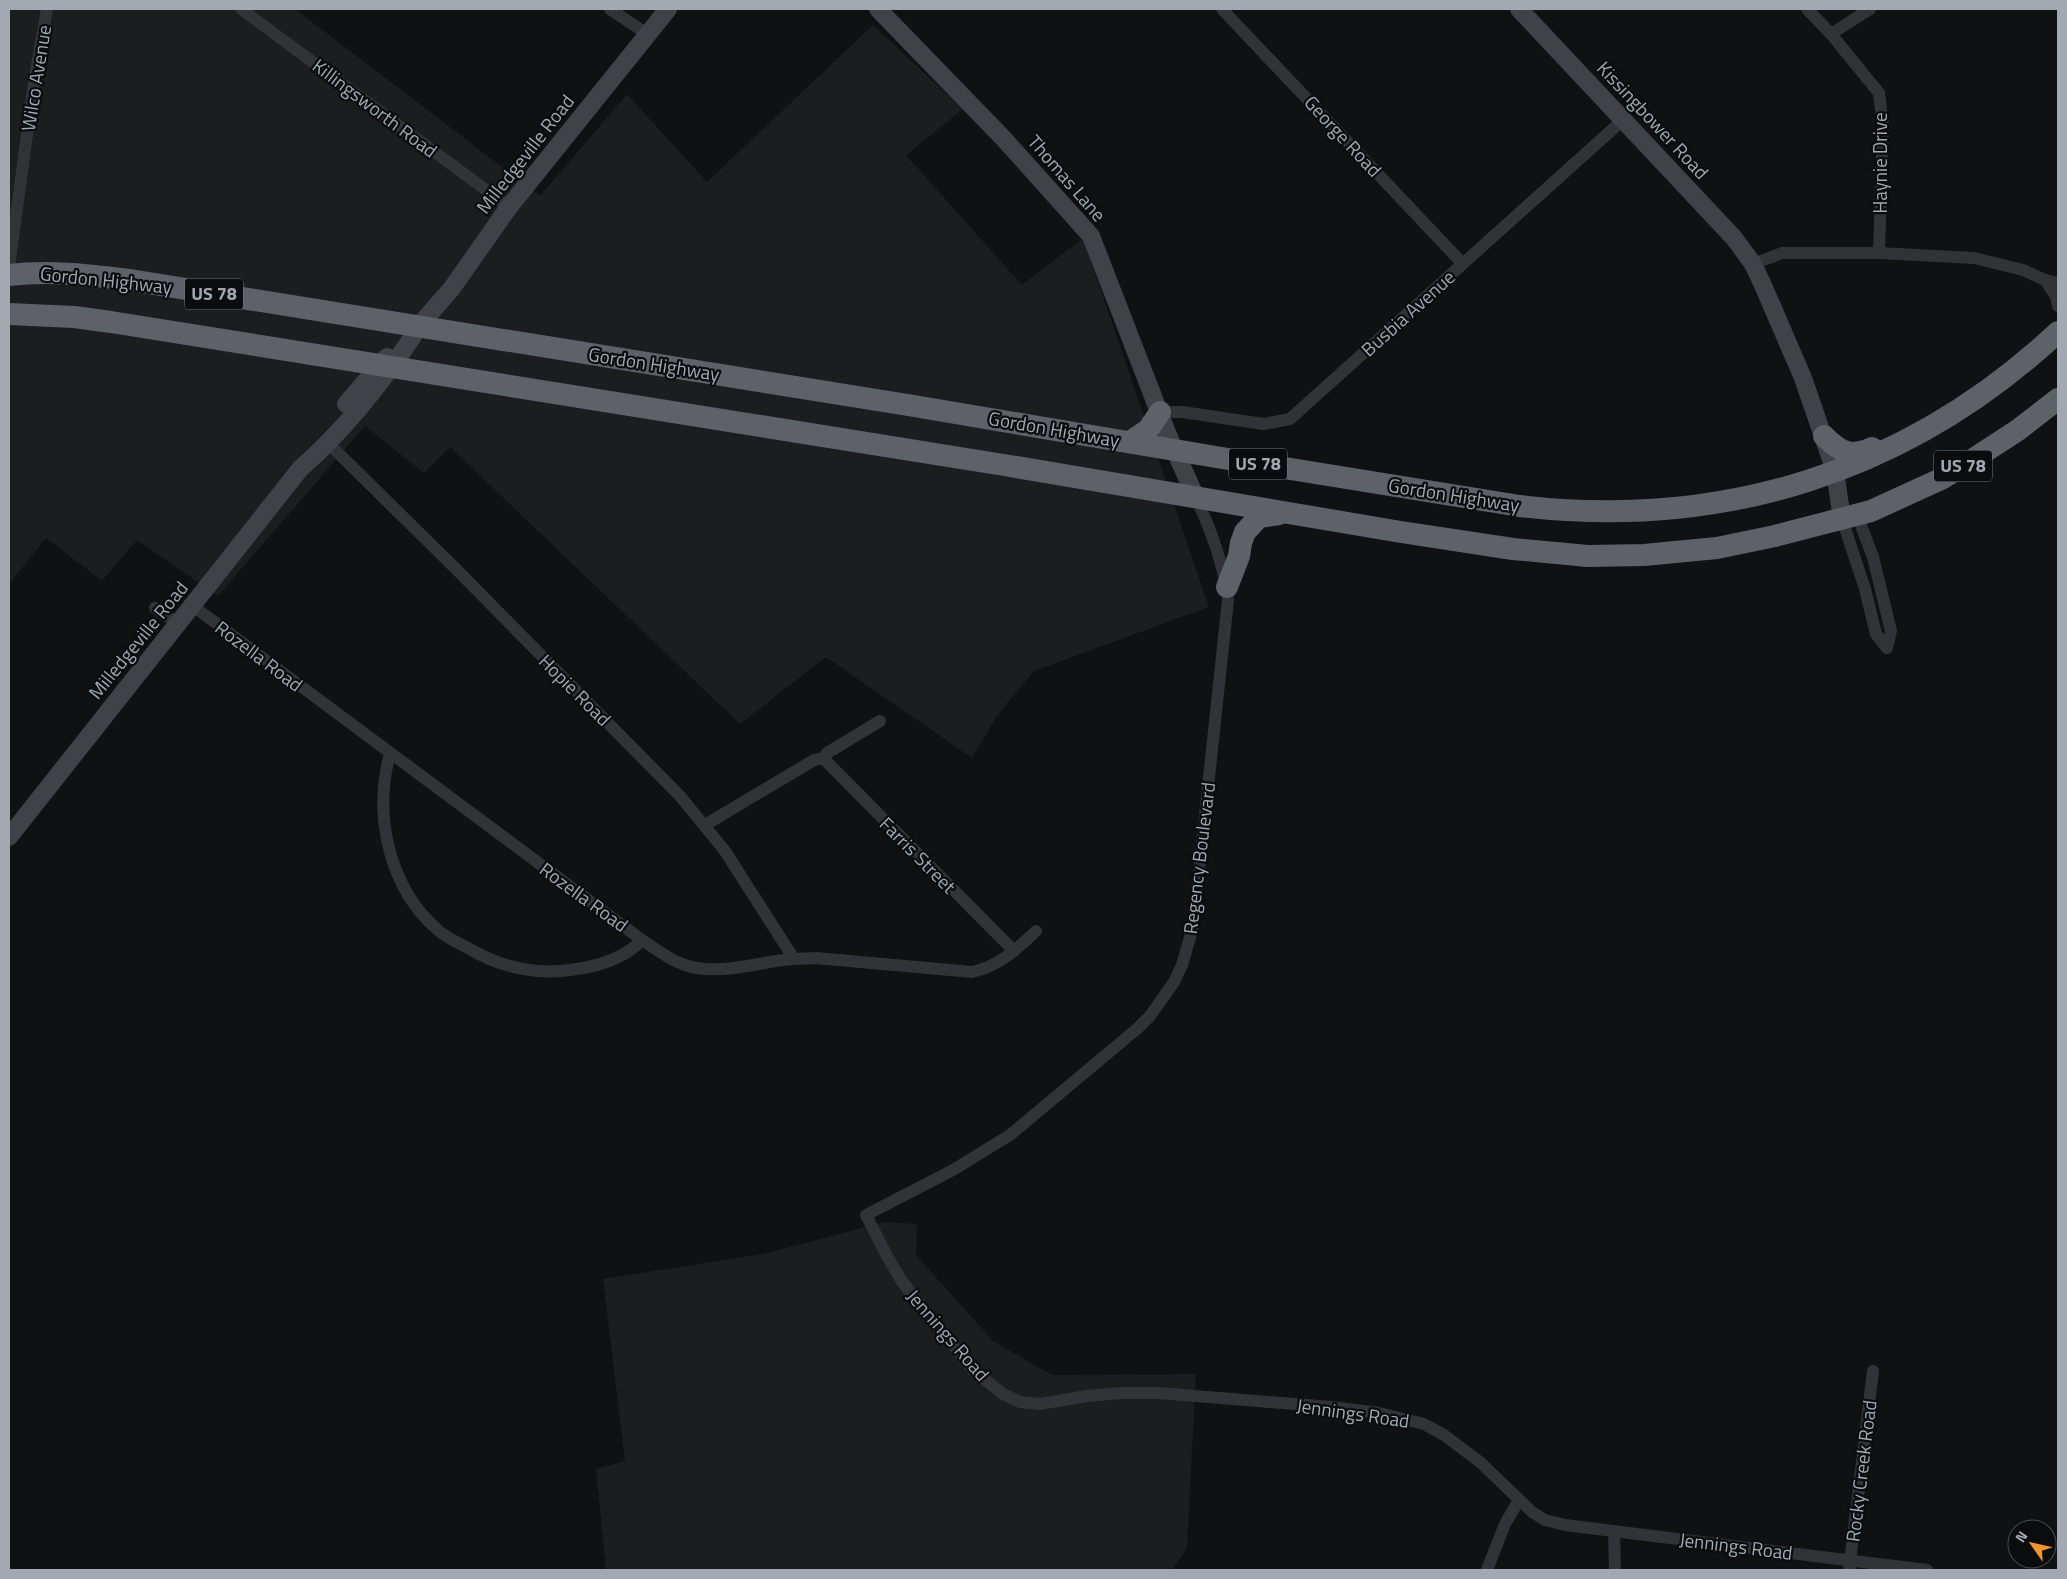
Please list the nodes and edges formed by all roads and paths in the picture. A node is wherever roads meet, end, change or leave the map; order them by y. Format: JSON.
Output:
{"nodes":[{"id":1,"x":46,"y":9,"type":"edge"},
{"id":2,"x":241,"y":9,"type":"edge"},
{"id":3,"x":610,"y":9,"type":"edge"},
{"id":4,"x":668,"y":9,"type":"edge"},
{"id":5,"x":878,"y":9,"type":"edge"},
{"id":6,"x":1222,"y":9,"type":"edge"},
{"id":7,"x":1519,"y":9,"type":"edge"},
{"id":8,"x":1807,"y":9,"type":"edge"},
{"id":9,"x":1870,"y":9,"type":"edge"},
{"id":10,"x":647,"y":34,"type":"junction"},
{"id":11,"x":1831,"y":34,"type":"junction"},
{"id":12,"x":1624,"y":119,"type":"junction"},
{"id":13,"x":509,"y":207,"type":"junction"},
{"id":14,"x":1879,"y":253,"type":"junction"},
{"id":15,"x":1462,"y":263,"type":"junction"},
{"id":16,"x":1753,"y":264,"type":"junction"},
{"id":17,"x":9,"y":267,"type":"edge"},
{"id":18,"x":9,"y":275,"type":"edge"},
{"id":19,"x":2044,"y":280,"type":"junction"},
{"id":20,"x":2058,"y":283,"type":"edge"},
{"id":21,"x":2058,"y":306,"type":"edge"},
{"id":22,"x":9,"y":314,"type":"edge"},
{"id":23,"x":2058,"y":320,"type":"edge"},
{"id":24,"x":419,"y":327,"type":"junction"},
{"id":25,"x":2058,"y":332,"type":"edge"},
{"id":26,"x":2042,"y":347,"type":"junction"},
{"id":27,"x":386,"y":366,"type":"junction"},
{"id":28,"x":2058,"y":399,"type":"edge"},
{"id":29,"x":1160,"y":412,"type":"junction"},
{"id":30,"x":1952,"y":415,"type":"junction"},
{"id":31,"x":1824,"y":436,"type":"junction"},
{"id":32,"x":1130,"y":442,"type":"junction"},
{"id":33,"x":329,"y":444,"type":"junction"},
{"id":34,"x":1174,"y":450,"type":"junction"},
{"id":35,"x":300,"y":469,"type":"junction"},
{"id":36,"x":1835,"y":471,"type":"junction"},
{"id":37,"x":1196,"y":498,"type":"junction"},
{"id":38,"x":1288,"y":514,"type":"junction"},
{"id":39,"x":1850,"y":517,"type":"junction"},
{"id":40,"x":1227,"y":587,"type":"junction"},
{"id":41,"x":193,"y":606,"type":"junction"},
{"id":42,"x":156,"y":608,"type":"dead end"},
{"id":43,"x":178,"y":624,"type":"junction"},
{"id":44,"x":880,"y":721,"type":"dead end"},
{"id":45,"x":390,"y":754,"type":"junction"},
{"id":46,"x":823,"y":758,"type":"junction"},
{"id":47,"x":705,"y":825,"type":"junction"},
{"id":48,"x":9,"y":837,"type":"edge"},
{"id":49,"x":1036,"y":931,"type":"dead end"},
{"id":50,"x":642,"y":940,"type":"junction"},
{"id":51,"x":1014,"y":951,"type":"junction"},
{"id":52,"x":794,"y":959,"type":"junction"},
{"id":53,"x":866,"y":1215,"type":"joint"},
{"id":54,"x":1873,"y":1371,"type":"dead end"},
{"id":55,"x":1519,"y":1500,"type":"junction"},
{"id":56,"x":1614,"y":1531,"type":"junction"},
{"id":57,"x":1849,"y":1565,"type":"edge"},
{"id":58,"x":1487,"y":1570,"type":"edge"},
{"id":59,"x":1616,"y":1570,"type":"edge"},
{"id":60,"x":1927,"y":1570,"type":"edge"}],
"edges":[{"from":1,"to":17,"type":"street","name":"Wilco Avenue"},
{"from":2,"to":13,"type":"street","name":"Killingsworth Road"},
{"from":3,"to":10,"type":"street"},
{"from":4,"to":10,"type":"street","name":"Milledgeville Road"},
{"from":5,"to":29,"type":"street","name":"Thomas Lane"},
{"from":6,"to":15,"type":"street","name":"George Road"},
{"from":7,"to":12,"type":"street","name":"Kissingbower Road"},
{"from":8,"to":11,"type":"street","name":"Haynie Drive"},
{"from":9,"to":11,"type":"street"},
{"from":10,"to":13,"type":"street","name":"Milledgeville Road"},
{"from":11,"to":14,"type":"street","name":"Haynie Drive"},
{"from":12,"to":15,"type":"street","name":"Busbia Avenue"},
{"from":12,"to":16,"type":"street","name":"Kissingbower Road"},
{"from":13,"to":24,"type":"street","name":"Milledgeville Road"},
{"from":14,"to":16,"type":"street"},
{"from":14,"to":19,"type":"street"},
{"from":15,"to":29,"type":"street","name":"Busbia Avenue"},
{"from":16,"to":31,"type":"street","name":"Kissingbower Road"},
{"from":18,"to":24,"type":"highway","name":"Gordon Highway","number":"US 78"},
{"from":19,"to":20,"type":"street"},
{"from":19,"to":21,"type":"street"},
{"from":22,"to":27,"type":"highway","number":"US 78"},
{"from":23,"to":26,"type":"street"},
{"from":24,"to":27,"type":"street","name":"Milledgeville Road"},
{"from":24,"to":32,"type":"highway","name":"Gordon Highway","number":"US 78"},
{"from":25,"to":26,"type":"highway","name":"Gordon Highway","number":"US 78"},
{"from":26,"to":30,"type":"highway","name":"Gordon Highway","number":"US 78"},
{"from":27,"to":33,"type":"street","name":"Milledgeville Road"},
{"from":27,"to":35,"type":"street","name":"Milledgeville Road"},
{"from":27,"to":37,"type":"highway","number":"US 78"},
{"from":28,"to":39,"type":"highway","number":"US 78"},
{"from":29,"to":32,"type":"highway"},
{"from":29,"to":34,"type":"street","name":"Thomas Lane"},
{"from":30,"to":31,"type":"highway"},
{"from":30,"to":36,"type":"highway","name":"Gordon Highway","number":"US 78"},
{"from":31,"to":36,"type":"street","name":"Kissingbower Road"},
{"from":32,"to":34,"type":"highway","name":"Gordon Highway","number":"US 78"},
{"from":33,"to":35,"type":"street","name":"Milledgeville Road"},
{"from":33,"to":47,"type":"street","name":"Hopie Road"},
{"from":34,"to":36,"type":"highway","name":"Gordon Highway","number":"US 78"},
{"from":34,"to":37,"type":"street","name":"Thomas Lane"},
{"from":35,"to":41,"type":"street","name":"Milledgeville Road"},
{"from":36,"to":39,"type":"street","name":"Kissingbower Road"},
{"from":37,"to":38,"type":"highway","number":"US 78"},
{"from":37,"to":40,"type":"street","name":"Regency Boulevard"},
{"from":38,"to":39,"type":"highway","number":"US 78"},
{"from":38,"to":40,"type":"highway"},
{"from":39,"to":39,"type":"street","name":"Kissingbower Road"},
{"from":40,"to":53,"type":"street","name":"Regency Boulevard"},
{"from":41,"to":43,"type":"street","name":"Milledgeville Road"},
{"from":41,"to":45,"type":"street","name":"Rozella Road"},
{"from":42,"to":43,"type":"street"},
{"from":43,"to":48,"type":"street","name":"Milledgeville Road"},
{"from":44,"to":46,"type":"street"},
{"from":45,"to":50,"type":"street","name":"Rozella Road"},
{"from":45,"to":50,"type":"street"},
{"from":46,"to":47,"type":"street"},
{"from":46,"to":51,"type":"street","name":"Farris Street"},
{"from":47,"to":52,"type":"street","name":"Hopie Road"},
{"from":49,"to":51,"type":"street","name":"Rozella Road"},
{"from":50,"to":52,"type":"street","name":"Rozella Road"},
{"from":51,"to":52,"type":"street","name":"Rozella Road"},
{"from":53,"to":55,"type":"street","name":"Jennings Road"},
{"from":54,"to":57,"type":"street","name":"Rocky Creek Road"},
{"from":55,"to":56,"type":"street","name":"Jennings Road"},
{"from":55,"to":58,"type":"street"},
{"from":56,"to":57,"type":"street","name":"Jennings Road"},
{"from":56,"to":59,"type":"street"},
{"from":57,"to":60,"type":"street","name":"Jennings Road"}]}
